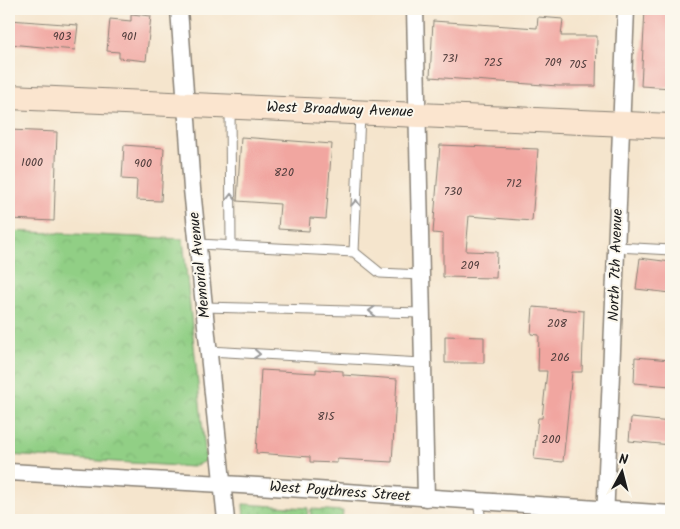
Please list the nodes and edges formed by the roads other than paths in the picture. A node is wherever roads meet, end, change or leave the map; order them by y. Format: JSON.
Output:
{"nodes":[{"id":1,"x":179,"y":9,"type":"edge"},
{"id":2,"x":415,"y":9,"type":"edge"},
{"id":3,"x":626,"y":9,"type":"edge"},
{"id":4,"x":9,"y":97,"type":"edge"},
{"id":5,"x":186,"y":103,"type":"junction"},
{"id":6,"x":230,"y":105,"type":"junction"},
{"id":7,"x":360,"y":111,"type":"junction"},
{"id":8,"x":417,"y":113,"type":"junction"},
{"id":9,"x":621,"y":124,"type":"junction"},
{"id":10,"x":671,"y":126,"type":"edge"},
{"id":11,"x":198,"y":244,"type":"junction"},
{"id":12,"x":231,"y":246,"type":"junction"},
{"id":13,"x":617,"y":247,"type":"junction"},
{"id":14,"x":671,"y":250,"type":"edge"},
{"id":15,"x":354,"y":252,"type":"junction"},
{"id":16,"x":420,"y":275,"type":"junction"},
{"id":17,"x":204,"y":307,"type":"junction"},
{"id":18,"x":421,"y":313,"type":"junction"},
{"id":19,"x":208,"y":351,"type":"junction"},
{"id":20,"x":422,"y":363,"type":"junction"},
{"id":21,"x":9,"y":472,"type":"edge"},
{"id":22,"x":222,"y":484,"type":"junction"},
{"id":23,"x":426,"y":498,"type":"junction"},
{"id":24,"x":478,"y":502,"type":"junction"},
{"id":25,"x":671,"y":514,"type":"edge"},
{"id":26,"x":605,"y":515,"type":"edge"},
{"id":27,"x":226,"y":520,"type":"edge"},
{"id":28,"x":481,"y":520,"type":"edge"}],
"edges":[{"from":1,"to":5,"type":"street","name":"Memorial Avenue"},
{"from":2,"to":8,"type":"street"},
{"from":3,"to":9,"type":"street","name":"North 7th Avenue"},
{"from":4,"to":5,"type":"main road","name":"West Broadway Avenue"},
{"from":5,"to":6,"type":"main road","name":"West Broadway Avenue"},
{"from":5,"to":11,"type":"street","name":"Memorial Avenue"},
{"from":6,"to":7,"type":"main road","name":"West Broadway Avenue"},
{"from":12,"to":6,"type":"lane","one_way":true},
{"from":7,"to":8,"type":"main road","name":"West Broadway Avenue"},
{"from":15,"to":7,"type":"lane","one_way":true},
{"from":8,"to":9,"type":"main road","name":"West Broadway Avenue"},
{"from":8,"to":16,"type":"street"},
{"from":9,"to":10,"type":"main road","name":"West Broadway Avenue"},
{"from":9,"to":13,"type":"street","name":"North 7th Avenue"},
{"from":11,"to":12,"type":"lane"},
{"from":11,"to":17,"type":"street","name":"Memorial Avenue"},
{"from":12,"to":15,"type":"lane"},
{"from":13,"to":14,"type":"lane"},
{"from":13,"to":26,"type":"street","name":"North 7th Avenue"},
{"from":15,"to":16,"type":"lane"},
{"from":16,"to":18,"type":"street"},
{"from":18,"to":17,"type":"lane","one_way":true},
{"from":17,"to":19,"type":"street","name":"Memorial Avenue"},
{"from":18,"to":20,"type":"street"},
{"from":19,"to":20,"type":"lane","one_way":true},
{"from":19,"to":22,"type":"street","name":"Memorial Avenue"},
{"from":20,"to":23,"type":"street"},
{"from":21,"to":22,"type":"street","name":"West Poythress Street"},
{"from":22,"to":23,"type":"street","name":"West Poythress Street"},
{"from":22,"to":27,"type":"street","name":"Memorial Avenue"},
{"from":23,"to":24,"type":"street","name":"West Poythress Street"},
{"from":24,"to":26,"type":"street","name":"West Poythress Street"},
{"from":24,"to":28,"type":"lane"},
{"from":25,"to":26,"type":"street","name":"West Poythress Street"}]}
